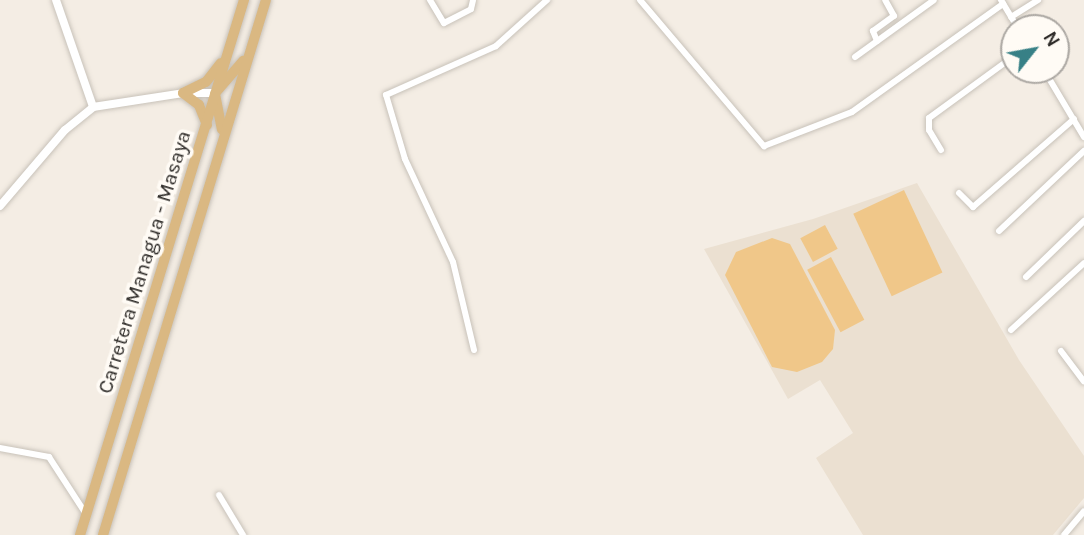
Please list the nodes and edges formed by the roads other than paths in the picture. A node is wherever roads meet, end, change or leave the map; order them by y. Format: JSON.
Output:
{"nodes":[{"id":1,"x":56,"y":0,"type":"edge"},
{"id":2,"x":244,"y":0,"type":"edge"},
{"id":3,"x":266,"y":0,"type":"edge"},
{"id":4,"x":430,"y":0,"type":"edge"},
{"id":5,"x":473,"y":0,"type":"edge"},
{"id":6,"x":547,"y":0,"type":"edge"},
{"id":7,"x":640,"y":0,"type":"edge"},
{"id":8,"x":885,"y":0,"type":"edge"},
{"id":9,"x":934,"y":0,"type":"edge"},
{"id":10,"x":1038,"y":0,"type":"edge"},
{"id":11,"x":1002,"y":2,"type":"edge"},
{"id":12,"x":1016,"y":14,"type":"edge"},
{"id":13,"x":877,"y":41,"type":"junction"},
{"id":14,"x":250,"y":49,"type":"junction"},
{"id":15,"x":226,"y":54,"type":"junction"},
{"id":16,"x":855,"y":57,"type":"dead end"},
{"id":17,"x":1000,"y":66,"type":"edge"},
{"id":18,"x":1052,"y":84,"type":"edge"},
{"id":19,"x":183,"y":93,"type":"junction"},
{"id":20,"x":215,"y":93,"type":"junction"},
{"id":21,"x":93,"y":107,"type":"junction"},
{"id":22,"x":1073,"y":119,"type":"junction"},
{"id":23,"x":207,"y":125,"type":"junction"},
{"id":24,"x":1084,"y":137,"type":"edge"},
{"id":25,"x":941,"y":150,"type":"dead end"},
{"id":26,"x":1084,"y":151,"type":"edge"},
{"id":27,"x":959,"y":193,"type":"dead end"},
{"id":28,"x":0,"y":206,"type":"edge"},
{"id":29,"x":201,"y":216,"type":"junction"},
{"id":30,"x":1084,"y":221,"type":"edge"},
{"id":31,"x":999,"y":231,"type":"dead end"},
{"id":32,"x":1084,"y":263,"type":"edge"},
{"id":33,"x":1026,"y":277,"type":"dead end"},
{"id":34,"x":1011,"y":330,"type":"dead end"},
{"id":35,"x":474,"y":350,"type":"dead end"},
{"id":36,"x":1061,"y":351,"type":"dead end"},
{"id":37,"x":1082,"y":376,"type":"edge"},
{"id":38,"x":0,"y":448,"type":"edge"},
{"id":39,"x":219,"y":495,"type":"dead end"},
{"id":40,"x":1084,"y":511,"type":"edge"},
{"id":41,"x":86,"y":514,"type":"junction"},
{"id":42,"x":80,"y":535,"type":"edge"},
{"id":43,"x":103,"y":535,"type":"edge"},
{"id":44,"x":243,"y":535,"type":"edge"},
{"id":45,"x":1064,"y":535,"type":"edge"}],
"edges":[{"from":1,"to":21,"type":"street"},
{"from":2,"to":15,"type":"highway","name":"Carretera Managua - Masaya"},
{"from":3,"to":14,"type":"highway","name":"Carretera Managua - Masaya"},
{"from":4,"to":5,"type":"street"},
{"from":6,"to":35,"type":"street"},
{"from":7,"to":11,"type":"street"},
{"from":8,"to":13,"type":"street"},
{"from":9,"to":13,"type":"street"},
{"from":10,"to":12,"type":"street"},
{"from":13,"to":16,"type":"street"},
{"from":14,"to":20,"type":"highway"},
{"from":14,"to":29,"type":"highway","name":"Carretera Managua - Masaya"},
{"from":15,"to":19,"type":"highway"},
{"from":15,"to":20,"type":"highway","name":"Carretera Managua - Masaya"},
{"from":17,"to":25,"type":"street"},
{"from":18,"to":22,"type":"street"},
{"from":19,"to":20,"type":"street"},
{"from":19,"to":21,"type":"street"},
{"from":19,"to":23,"type":"highway"},
{"from":20,"to":23,"type":"highway","name":"Carretera Managua - Masaya"},
{"from":20,"to":29,"type":"highway"},
{"from":21,"to":28,"type":"street"},
{"from":22,"to":24,"type":"street"},
{"from":22,"to":27,"type":"street"},
{"from":23,"to":41,"type":"highway","name":"Carretera Managua - Masaya"},
{"from":26,"to":31,"type":"street"},
{"from":29,"to":43,"type":"highway","name":"Carretera Managua - Masaya"},
{"from":30,"to":33,"type":"street"},
{"from":32,"to":34,"type":"street"},
{"from":36,"to":37,"type":"street"},
{"from":38,"to":41,"type":"street"},
{"from":39,"to":44,"type":"street"},
{"from":40,"to":45,"type":"street"},
{"from":41,"to":42,"type":"highway","name":"Carretera Managua - Masaya"}]}
